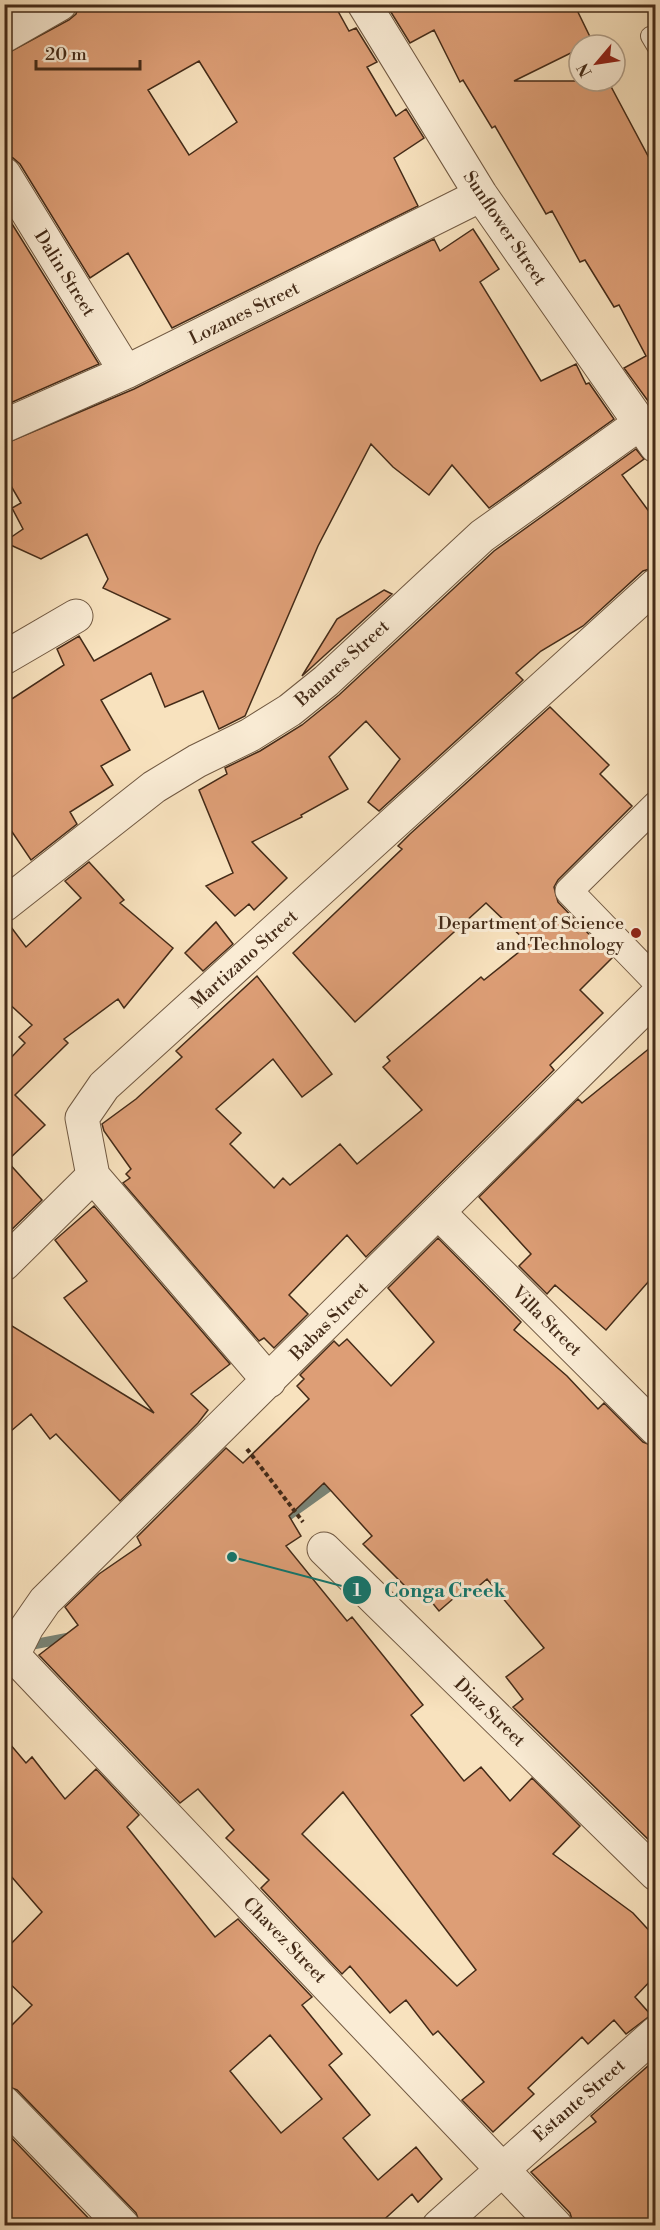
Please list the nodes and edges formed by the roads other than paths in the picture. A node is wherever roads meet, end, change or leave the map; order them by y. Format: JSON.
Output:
{"nodes":[{"id":1,"x":60,"y":4,"type":"edge"},
{"id":2,"x":363,"y":4,"type":"edge"},
{"id":3,"x":4,"y":36,"type":"edge"},
{"id":4,"x":4,"y":174,"type":"edge"},
{"id":5,"x":481,"y":195,"type":"junction"},
{"id":6,"x":126,"y":372,"type":"junction"},
{"id":7,"x":4,"y":426,"type":"edge"},
{"id":8,"x":647,"y":435,"type":"edge"},
{"id":9,"x":656,"y":585,"type":"edge"},
{"id":10,"x":76,"y":616,"type":"dead end"},
{"id":11,"x":4,"y":658,"type":"edge"},
{"id":12,"x":656,"y":806,"type":"edge"},
{"id":13,"x":4,"y":905,"type":"edge"},
{"id":14,"x":656,"y":981,"type":"edge"},
{"id":15,"x":656,"y":996,"type":"edge"},
{"id":16,"x":93,"y":1176,"type":"junction"},
{"id":17,"x":438,"y":1212,"type":"junction"},
{"id":18,"x":4,"y":1264,"type":"edge"},
{"id":19,"x":269,"y":1381,"type":"junction"},
{"id":20,"x":656,"y":1429,"type":"edge"},
{"id":21,"x":314,"y":1537,"type":"road end"},
{"id":22,"x":14,"y":1651,"type":"edge"},
{"id":23,"x":656,"y":1874,"type":"edge"},
{"id":24,"x":656,"y":2034,"type":"edge"},
{"id":25,"x":4,"y":2103,"type":"edge"},
{"id":26,"x":502,"y":2167,"type":"junction"},
{"id":27,"x":123,"y":2226,"type":"edge"},
{"id":28,"x":439,"y":2226,"type":"edge"},
{"id":29,"x":556,"y":2226,"type":"edge"}],
"edges":[{"from":1,"to":3,"type":"street"},
{"from":2,"to":5,"type":"street","name":"Sunflower Street"},
{"from":4,"to":6,"type":"street","name":"Dalin Street"},
{"from":5,"to":6,"type":"street","name":"Lozanes Street"},
{"from":5,"to":8,"type":"street","name":"Sunflower Street"},
{"from":6,"to":7,"type":"street","name":"Lozanes Street"},
{"from":8,"to":13,"type":"street","name":"Banares Street"},
{"from":9,"to":16,"type":"street","name":"Martizano Street"},
{"from":10,"to":11,"type":"street"},
{"from":12,"to":14,"type":"street"},
{"from":15,"to":17,"type":"street","name":"Babas Street"},
{"from":16,"to":18,"type":"street"},
{"from":16,"to":19,"type":"street","name":"Martizano Street"},
{"from":17,"to":19,"type":"street","name":"Babas Street"},
{"from":17,"to":20,"type":"street","name":"Villa Street"},
{"from":19,"to":22,"type":"street","name":"Babas Street"},
{"from":21,"to":23,"type":"street","name":"Diaz Street"},
{"from":22,"to":26,"type":"street","name":"Chavez Street"},
{"from":24,"to":26,"type":"street","name":"Estante Street"},
{"from":25,"to":27,"type":"street"},
{"from":26,"to":28,"type":"street","name":"Estante Street"},
{"from":26,"to":29,"type":"street","name":"Chavez Street"}]}
